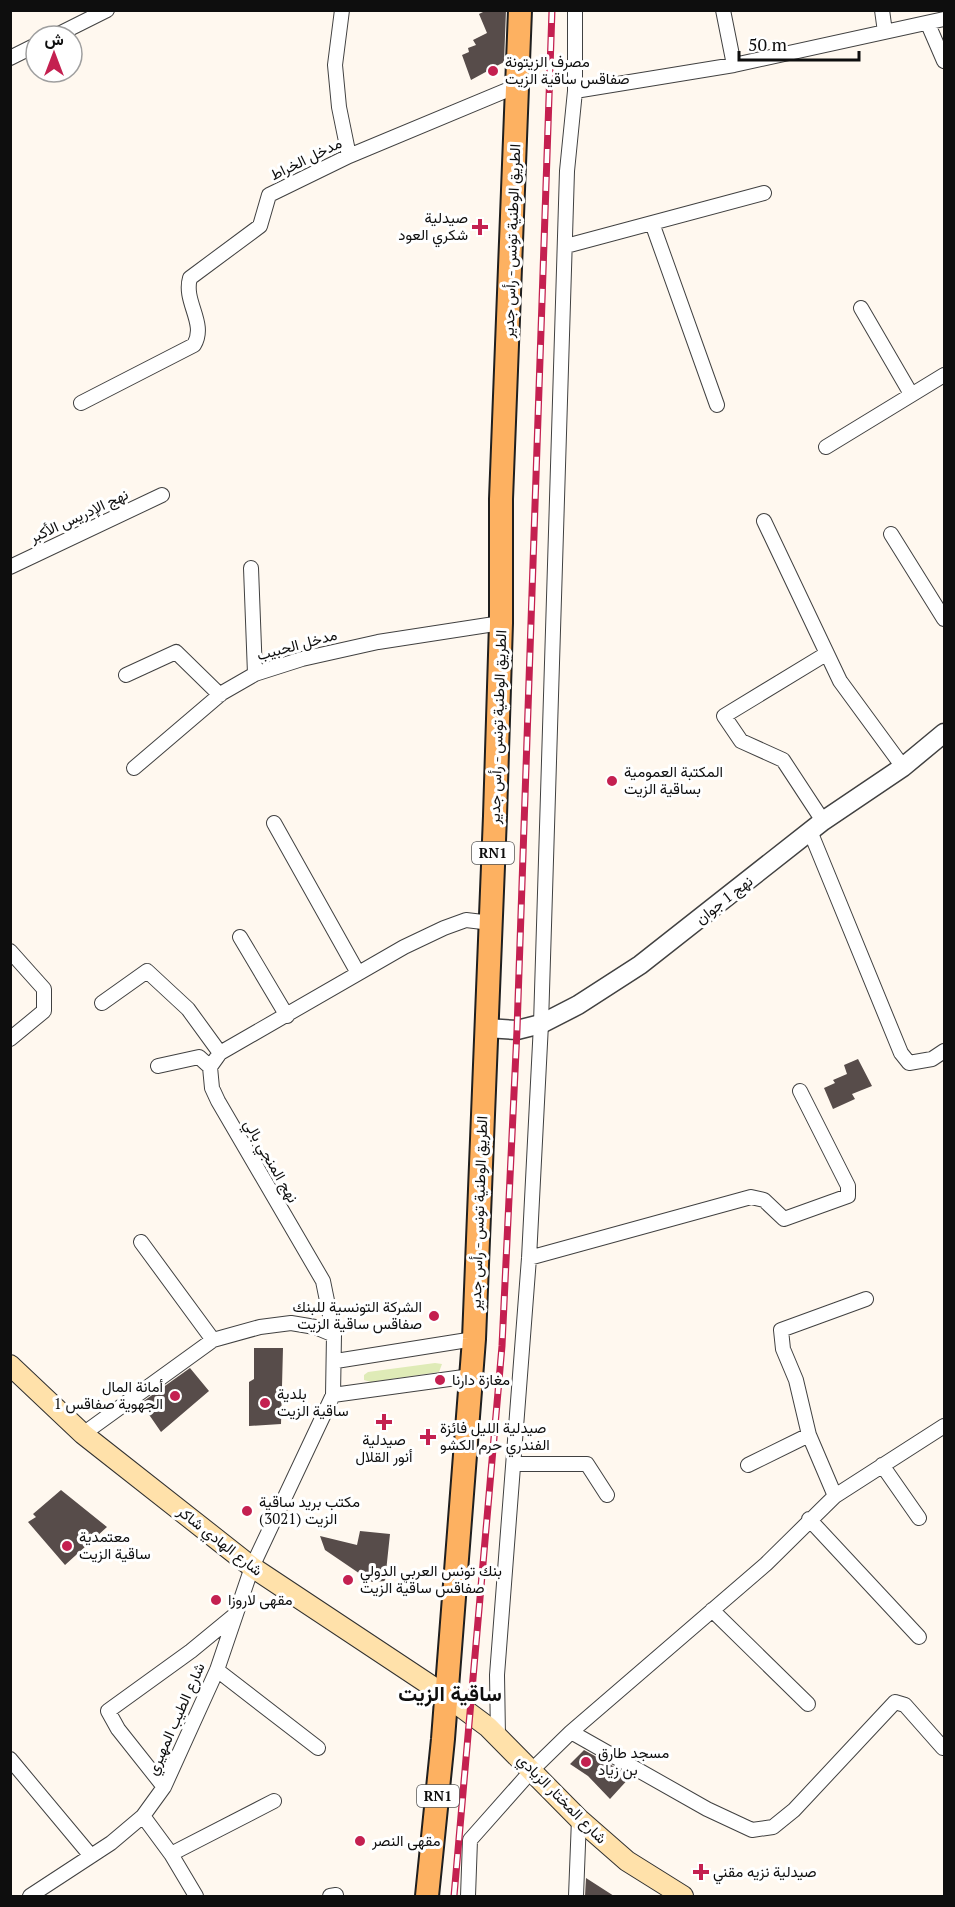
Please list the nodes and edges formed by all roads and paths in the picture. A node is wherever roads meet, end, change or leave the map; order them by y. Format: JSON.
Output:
{"nodes":[{"id":1,"x":107,"y":10,"type":"edge"},
{"id":2,"x":342,"y":10,"type":"edge"},
{"id":3,"x":520,"y":10,"type":"edge"},
{"id":4,"x":575,"y":10,"type":"edge"},
{"id":5,"x":723,"y":10,"type":"edge"},
{"id":6,"x":882,"y":10,"type":"edge"},
{"id":7,"x":945,"y":19,"type":"edge"},
{"id":8,"x":79,"y":24,"type":"edge"},
{"id":9,"x":928,"y":24,"type":"junction"},
{"id":10,"x":885,"y":32,"type":"junction"},
{"id":11,"x":24,"y":51,"type":"edge"},
{"id":12,"x":10,"y":58,"type":"edge"},
{"id":13,"x":945,"y":61,"type":"edge"},
{"id":14,"x":734,"y":65,"type":"junction"},
{"id":15,"x":517,"y":86,"type":"junction"},
{"id":16,"x":575,"y":92,"type":"junction"},
{"id":17,"x":349,"y":156,"type":"junction"},
{"id":18,"x":764,"y":193,"type":"dead end"},
{"id":19,"x":652,"y":223,"type":"junction"},
{"id":20,"x":566,"y":246,"type":"junction"},
{"id":21,"x":861,"y":308,"type":"dead end"},
{"id":22,"x":945,"y":375,"type":"edge"},
{"id":23,"x":911,"y":394,"type":"junction"},
{"id":24,"x":81,"y":403,"type":"dead end"},
{"id":25,"x":717,"y":405,"type":"dead end"},
{"id":26,"x":826,"y":447,"type":"dead end"},
{"id":27,"x":162,"y":495,"type":"dead end"},
{"id":28,"x":764,"y":521,"type":"dead end"},
{"id":29,"x":891,"y":534,"type":"dead end"},
{"id":30,"x":10,"y":567,"type":"edge"},
{"id":31,"x":250,"y":568,"type":"dead end"},
{"id":32,"x":945,"y":619,"type":"edge"},
{"id":33,"x":501,"y":623,"type":"junction"},
{"id":34,"x":826,"y":654,"type":"junction"},
{"id":35,"x":255,"y":674,"type":"junction"},
{"id":36,"x":126,"y":675,"type":"dead end"},
{"id":37,"x":220,"y":695,"type":"junction"},
{"id":38,"x":945,"y":733,"type":"edge"},
{"id":39,"x":903,"y":767,"type":"junction"},
{"id":40,"x":134,"y":768,"type":"dead end"},
{"id":41,"x":274,"y":824,"type":"dead end"},
{"id":42,"x":817,"y":826,"type":"junction"},
{"id":43,"x":491,"y":923,"type":"junction"},
{"id":44,"x":240,"y":937,"type":"dead end"},
{"id":45,"x":10,"y":951,"type":"edge"},
{"id":46,"x":358,"y":973,"type":"junction"},
{"id":47,"x":102,"y":1003,"type":"dead end"},
{"id":48,"x":287,"y":1016,"type":"junction"},
{"id":49,"x":541,"y":1024,"type":"junction"},
{"id":50,"x":486,"y":1028,"type":"junction"},
{"id":51,"x":10,"y":1039,"type":"edge"},
{"id":52,"x":945,"y":1051,"type":"edge"},
{"id":53,"x":220,"y":1053,"type":"junction"},
{"id":54,"x":158,"y":1066,"type":"dead end"},
{"id":55,"x":210,"y":1067,"type":"junction"},
{"id":56,"x":800,"y":1091,"type":"dead end"},
{"id":57,"x":141,"y":1242,"type":"dead end"},
{"id":58,"x":529,"y":1258,"type":"junction"},
{"id":59,"x":866,"y":1299,"type":"dead end"},
{"id":60,"x":334,"y":1335,"type":"junction"},
{"id":61,"x":474,"y":1339,"type":"junction"},
{"id":62,"x":213,"y":1340,"type":"junction"},
{"id":63,"x":336,"y":1361,"type":"junction"},
{"id":64,"x":10,"y":1365,"type":"edge"},
{"id":65,"x":471,"y":1376,"type":"junction"},
{"id":66,"x":333,"y":1395,"type":"junction"},
{"id":67,"x":945,"y":1426,"type":"edge"},
{"id":68,"x":83,"y":1434,"type":"junction"},
{"id":69,"x":809,"y":1435,"type":"junction"},
{"id":70,"x":514,"y":1464,"type":"junction"},
{"id":71,"x":748,"y":1465,"type":"dead end"},
{"id":72,"x":882,"y":1465,"type":"junction"},
{"id":73,"x":608,"y":1495,"type":"dead end"},
{"id":74,"x":835,"y":1496,"type":"junction"},
{"id":75,"x":919,"y":1518,"type":"dead end"},
{"id":76,"x":809,"y":1519,"type":"junction"},
{"id":77,"x":252,"y":1567,"type":"junction"},
{"id":78,"x":712,"y":1610,"type":"junction"},
{"id":79,"x":238,"y":1612,"type":"junction"},
{"id":80,"x":919,"y":1637,"type":"dead end"},
{"id":81,"x":216,"y":1670,"type":"junction"},
{"id":82,"x":445,"y":1695,"type":"junction"},
{"id":83,"x":808,"y":1704,"type":"dead end"},
{"id":84,"x":572,"y":1732,"type":"junction"},
{"id":85,"x":498,"y":1736,"type":"junction"},
{"id":86,"x":318,"y":1748,"type":"dead end"},
{"id":87,"x":943,"y":1748,"type":"edge"},
{"id":88,"x":10,"y":1759,"type":"edge"},
{"id":89,"x":533,"y":1769,"type":"junction"},
{"id":90,"x":164,"y":1786,"type":"junction"},
{"id":91,"x":274,"y":1802,"type":"dead end"},
{"id":92,"x":143,"y":1816,"type":"junction"},
{"id":93,"x":579,"y":1819,"type":"junction"},
{"id":94,"x":171,"y":1854,"type":"junction"},
{"id":95,"x":91,"y":1856,"type":"junction"},
{"id":96,"x":30,"y":1896,"type":"edge"},
{"id":97,"x":196,"y":1896,"type":"edge"},
{"id":98,"x":427,"y":1896,"type":"edge"},
{"id":99,"x":468,"y":1896,"type":"edge"},
{"id":100,"x":576,"y":1896,"type":"edge"},
{"id":101,"x":683,"y":1896,"type":"edge"}],
"edges":[{"from":1,"to":8,"type":"street"},
{"from":2,"to":17,"type":"street"},
{"from":3,"to":15,"type":"main road","name":"الطريق الوطنية تونس - رأس جدير","number":"RN1"},
{"from":4,"to":16,"type":"street"},
{"from":5,"to":14,"type":"street"},
{"from":6,"to":10,"type":"street"},
{"from":7,"to":9,"type":"street"},
{"from":9,"to":10,"type":"street"},
{"from":9,"to":13,"type":"street"},
{"from":10,"to":14,"type":"street"},
{"from":11,"to":12,"type":"street"},
{"from":14,"to":16,"type":"street"},
{"from":15,"to":17,"type":"street","name":"مدخل الخراط"},
{"from":15,"to":33,"type":"main road","name":"الطريق الوطنية تونس - رأس جدير","number":"RN1"},
{"from":16,"to":20,"type":"street"},
{"from":17,"to":24,"type":"street","name":"مدخل الخراط"},
{"from":18,"to":19,"type":"street"},
{"from":19,"to":20,"type":"street"},
{"from":19,"to":25,"type":"street"},
{"from":20,"to":49,"type":"street"},
{"from":21,"to":23,"type":"street"},
{"from":22,"to":23,"type":"street"},
{"from":23,"to":26,"type":"street"},
{"from":27,"to":30,"type":"street","name":"نهج الإدريس الأكبر"},
{"from":28,"to":34,"type":"street"},
{"from":29,"to":32,"type":"street"},
{"from":31,"to":35,"type":"street"},
{"from":33,"to":35,"type":"street","name":"مدخل الحبيب"},
{"from":33,"to":43,"type":"main road","name":"الطريق الوطنية تونس - رأس جدير","number":"RN1"},
{"from":34,"to":39,"type":"street"},
{"from":34,"to":42,"type":"street"},
{"from":35,"to":37,"type":"street","name":"مدخل الحبيب"},
{"from":36,"to":37,"type":"street"},
{"from":37,"to":40,"type":"street","name":"مدخل الحبيب"},
{"from":38,"to":39,"type":"street","name":"نهج 1 جوان"},
{"from":39,"to":42,"type":"street","name":"نهج 1 جوان"},
{"from":41,"to":46,"type":"street"},
{"from":42,"to":49,"type":"street","name":"نهج 1 جوان"},
{"from":42,"to":52,"type":"street"},
{"from":43,"to":46,"type":"street"},
{"from":43,"to":50,"type":"main road","name":"الطريق الوطنية تونس - رأس جدير","number":"RN1"},
{"from":44,"to":48,"type":"street"},
{"from":45,"to":51,"type":"street"},
{"from":46,"to":48,"type":"street"},
{"from":47,"to":53,"type":"street"},
{"from":48,"to":53,"type":"street"},
{"from":49,"to":50,"type":"street","name":"نهج 1 جوان"},
{"from":49,"to":58,"type":"street"},
{"from":50,"to":61,"type":"main road","name":"الطريق الوطنية تونس - رأس جدير","number":"RN1"},
{"from":53,"to":55,"type":"street"},
{"from":54,"to":55,"type":"street"},
{"from":55,"to":60,"type":"street","name":"نهج المنجي بالي"},
{"from":56,"to":58,"type":"street"},
{"from":57,"to":62,"type":"street"},
{"from":58,"to":70,"type":"street"},
{"from":59,"to":69,"type":"street"},
{"from":60,"to":62,"type":"street"},
{"from":60,"to":63,"type":"street","name":"نهج المنجي بالي"},
{"from":61,"to":63,"type":"street"},
{"from":61,"to":65,"type":"main road","name":"الطريق الوطنية تونس - رأس جدير","number":"RN1"},
{"from":62,"to":68,"type":"street"},
{"from":63,"to":66,"type":"street","name":"نهج المنجي بالي"},
{"from":64,"to":68,"type":"main road","name":"شارع الهادي شاكر"},
{"from":65,"to":66,"type":"street"},
{"from":65,"to":82,"type":"main road","name":"الطريق الوطنية تونس - رأس جدير","number":"RN1"},
{"from":66,"to":77,"type":"street","name":"نهج المنجي بالي"},
{"from":67,"to":72,"type":"street"},
{"from":68,"to":77,"type":"main road","name":"شارع الهادي شاكر"},
{"from":69,"to":71,"type":"street"},
{"from":69,"to":74,"type":"street"},
{"from":70,"to":73,"type":"street"},
{"from":70,"to":85,"type":"street"},
{"from":72,"to":74,"type":"street"},
{"from":72,"to":75,"type":"street"},
{"from":74,"to":76,"type":"street"},
{"from":76,"to":78,"type":"street"},
{"from":76,"to":80,"type":"street"},
{"from":77,"to":79,"type":"street","name":"شارع الطيب المهيري"},
{"from":77,"to":82,"type":"main road","name":"شارع الهادي شاكر"},
{"from":78,"to":83,"type":"street"},
{"from":78,"to":84,"type":"street"},
{"from":79,"to":81,"type":"street","name":"شارع الطيب المهيري"},
{"from":79,"to":90,"type":"street"},
{"from":81,"to":86,"type":"street"},
{"from":81,"to":90,"type":"street","name":"شارع الطيب المهيري"},
{"from":82,"to":85,"type":"main road","name":"شارع المختار الزيادي"},
{"from":82,"to":98,"type":"main road","number":"RN1"},
{"from":84,"to":87,"type":"street"},
{"from":84,"to":89,"type":"street"},
{"from":85,"to":89,"type":"main road","name":"شارع المختار الزيادي"},
{"from":88,"to":95,"type":"street"},
{"from":89,"to":93,"type":"main road","name":"شارع المختار الزيادي"},
{"from":89,"to":99,"type":"street"},
{"from":90,"to":92,"type":"street","name":"شارع الطيب المهيري"},
{"from":91,"to":94,"type":"street"},
{"from":92,"to":94,"type":"street"},
{"from":92,"to":95,"type":"street","name":"شارع الطيب المهيري"},
{"from":93,"to":100,"type":"street"},
{"from":93,"to":101,"type":"main road","name":"شارع المختار الزيادي"},
{"from":94,"to":97,"type":"street"},
{"from":95,"to":96,"type":"street","name":"شارع الطيب المهيري"}]}
